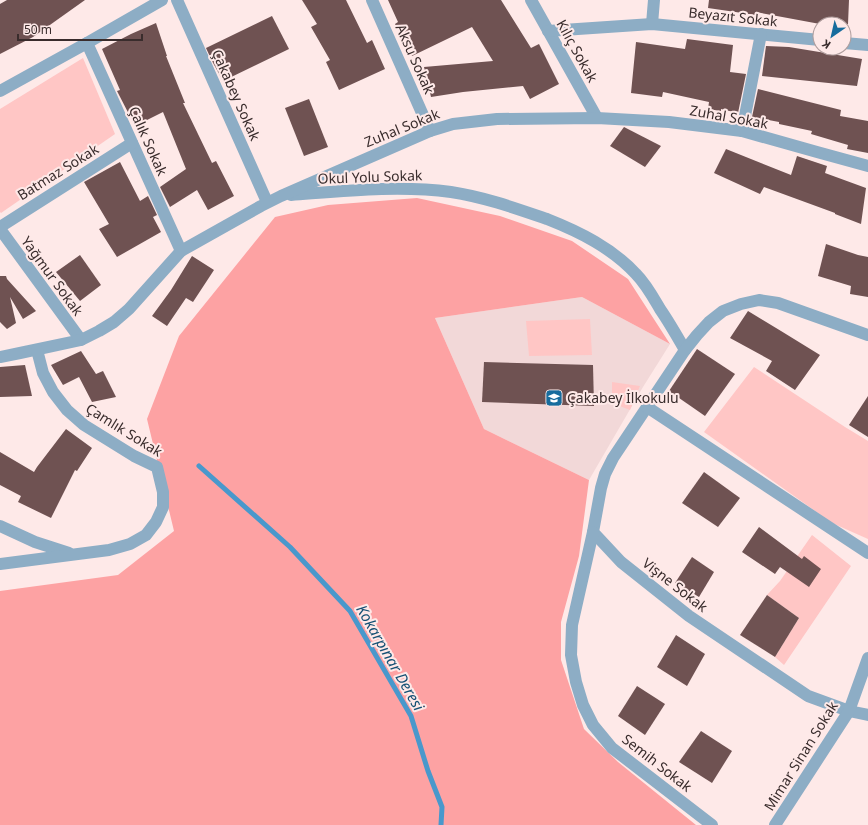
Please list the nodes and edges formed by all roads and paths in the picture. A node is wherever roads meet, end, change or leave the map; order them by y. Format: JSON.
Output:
{"nodes":[{"id":1,"x":162,"y":0,"type":"edge"},
{"id":2,"x":177,"y":0,"type":"edge"},
{"id":3,"x":372,"y":0,"type":"edge"},
{"id":4,"x":531,"y":0,"type":"edge"},
{"id":5,"x":654,"y":0,"type":"edge"},
{"id":6,"x":652,"y":24,"type":"junction"},
{"id":7,"x":548,"y":31,"type":"junction"},
{"id":8,"x":761,"y":34,"type":"junction"},
{"id":9,"x":812,"y":39,"type":"edge"},
{"id":10,"x":87,"y":43,"type":"junction"},
{"id":11,"x":852,"y":44,"type":"edge"},
{"id":12,"x":868,"y":45,"type":"edge"},
{"id":13,"x":0,"y":91,"type":"edge"},
{"id":14,"x":597,"y":118,"type":"junction"},
{"id":15,"x":430,"y":131,"type":"junction"},
{"id":16,"x":742,"y":131,"type":"junction"},
{"id":17,"x":132,"y":143,"type":"junction"},
{"id":18,"x":868,"y":166,"type":"edge"},
{"id":19,"x":281,"y":196,"type":"junction"},
{"id":20,"x":267,"y":202,"type":"junction"},
{"id":21,"x":0,"y":228,"type":"edge"},
{"id":22,"x":181,"y":251,"type":"junction"},
{"id":23,"x":868,"y":335,"type":"edge"},
{"id":24,"x":81,"y":340,"type":"junction"},
{"id":25,"x":36,"y":350,"type":"junction"},
{"id":26,"x":685,"y":350,"type":"junction"},
{"id":27,"x":0,"y":357,"type":"edge"},
{"id":28,"x":647,"y":407,"type":"junction"},
{"id":29,"x":0,"y":526,"type":"edge"},
{"id":30,"x":593,"y":532,"type":"junction"},
{"id":31,"x":868,"y":552,"type":"edge"},
{"id":32,"x":74,"y":554,"type":"junction"},
{"id":33,"x":0,"y":564,"type":"edge"},
{"id":34,"x":868,"y":658,"type":"edge"},
{"id":35,"x":849,"y":711,"type":"junction"},
{"id":36,"x":868,"y":715,"type":"edge"},
{"id":37,"x":712,"y":825,"type":"edge"},
{"id":38,"x":775,"y":825,"type":"edge"}],
"edges":[{"from":1,"to":10,"type":"street"},
{"from":2,"to":20,"type":"street","name":"Çakabey Sokak"},
{"from":3,"to":15,"type":"street","name":"Aksu Sokak"},
{"from":4,"to":7,"type":"street","name":"Kılıç Sokak"},
{"from":5,"to":6,"type":"street"},
{"from":6,"to":7,"type":"street","name":"Beyazıt Sokak"},
{"from":6,"to":8,"type":"street","name":"Beyazıt Sokak"},
{"from":7,"to":14,"type":"street","name":"Kılıç Sokak"},
{"from":8,"to":9,"type":"street","name":"Beyazıt Sokak"},
{"from":8,"to":16,"type":"street"},
{"from":10,"to":13,"type":"street"},
{"from":10,"to":17,"type":"street","name":"Çalık Sokak"},
{"from":11,"to":12,"type":"street"},
{"from":14,"to":15,"type":"street","name":"Zuhal Sokak"},
{"from":14,"to":16,"type":"street","name":"Zuhal Sokak"},
{"from":15,"to":19,"type":"street","name":"Zuhal Sokak"},
{"from":16,"to":18,"type":"street","name":"Zuhal Sokak"},
{"from":17,"to":21,"type":"street","name":"Batmaz Sokak"},
{"from":17,"to":22,"type":"street","name":"Çalık Sokak"},
{"from":19,"to":20,"type":"street","name":"Zuhal Sokak"},
{"from":19,"to":26,"type":"street","name":"Okul Yolu Sokak"},
{"from":20,"to":22,"type":"street","name":"Zuhal Sokak"},
{"from":21,"to":24,"type":"street","name":"Yağmur Sokak"},
{"from":22,"to":24,"type":"street","name":"Zuhal Sokak"},
{"from":23,"to":26,"type":"street"},
{"from":24,"to":25,"type":"street","name":"Zuhal Sokak"},
{"from":25,"to":27,"type":"street","name":"Zuhal Sokak"},
{"from":25,"to":32,"type":"street","name":"Çamlık Sokak"},
{"from":26,"to":28,"type":"street"},
{"from":28,"to":30,"type":"street"},
{"from":28,"to":31,"type":"street"},
{"from":29,"to":32,"type":"street"},
{"from":30,"to":35,"type":"street","name":"Vişne Sokak"},
{"from":30,"to":37,"type":"street","name":"Semih Sokak"},
{"from":32,"to":33,"type":"street","name":"Çamlık Sokak"},
{"from":34,"to":35,"type":"street","name":"Mimar Sinan Sokak"},
{"from":35,"to":36,"type":"street","name":"Vişne Sokak"},
{"from":35,"to":38,"type":"street","name":"Mimar Sinan Sokak"}]}
